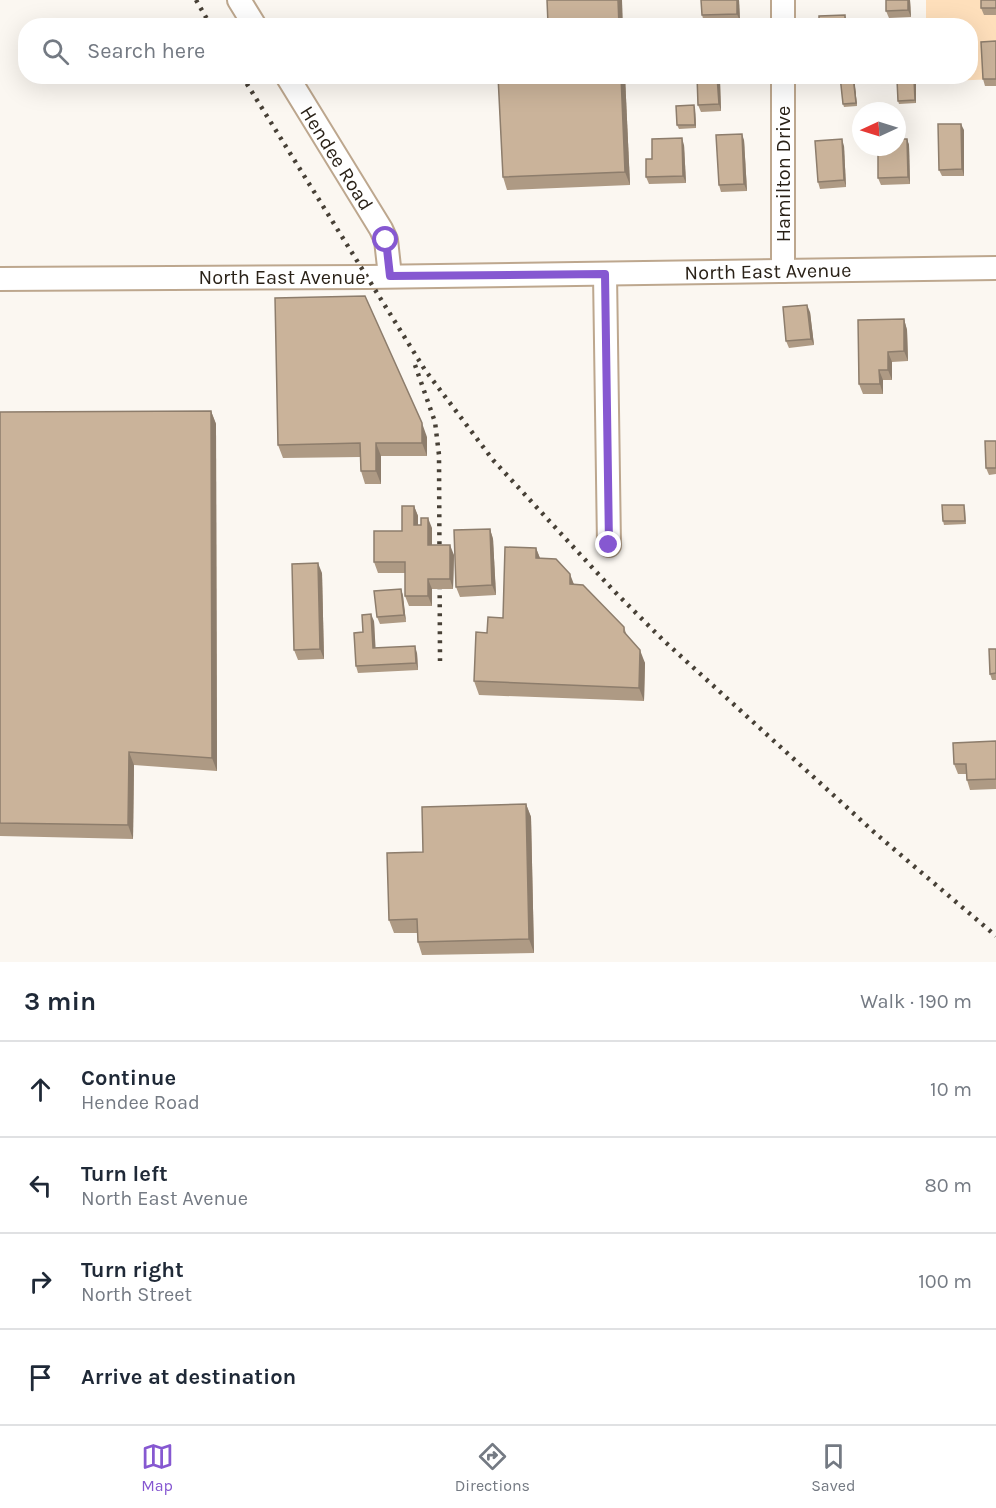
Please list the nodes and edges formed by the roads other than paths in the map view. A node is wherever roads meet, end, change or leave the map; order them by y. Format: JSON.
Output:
{"nodes":[{"id":1,"x":239,"y":0,"type":"edge"},
{"id":2,"x":783,"y":0,"type":"edge"},
{"id":3,"x":250,"y":18,"type":"edge"},
{"id":4,"x":783,"y":18,"type":"edge"},
{"id":5,"x":291,"y":84,"type":"edge"},
{"id":6,"x":783,"y":84,"type":"edge"},
{"id":7,"x":996,"y":268,"type":"edge"},
{"id":8,"x":783,"y":271,"type":"junction"},
{"id":9,"x":605,"y":274,"type":"junction"},
{"id":10,"x":390,"y":276,"type":"junction"},
{"id":11,"x":0,"y":279,"type":"edge"},
{"id":12,"x":609,"y":545,"type":"dead end"}],
"edges":[{"from":1,"to":3,"type":"street"},
{"from":2,"to":4,"type":"street"},
{"from":5,"to":10,"type":"street","name":"Hendee Road"},
{"from":6,"to":8,"type":"street","name":"Hamilton Drive"},
{"from":7,"to":8,"type":"street","name":"North East Avenue"},
{"from":8,"to":9,"type":"street","name":"North East Avenue"},
{"from":9,"to":10,"type":"street","name":"North East Avenue"},
{"from":9,"to":12,"type":"street"},
{"from":10,"to":11,"type":"street","name":"North East Avenue"}]}
